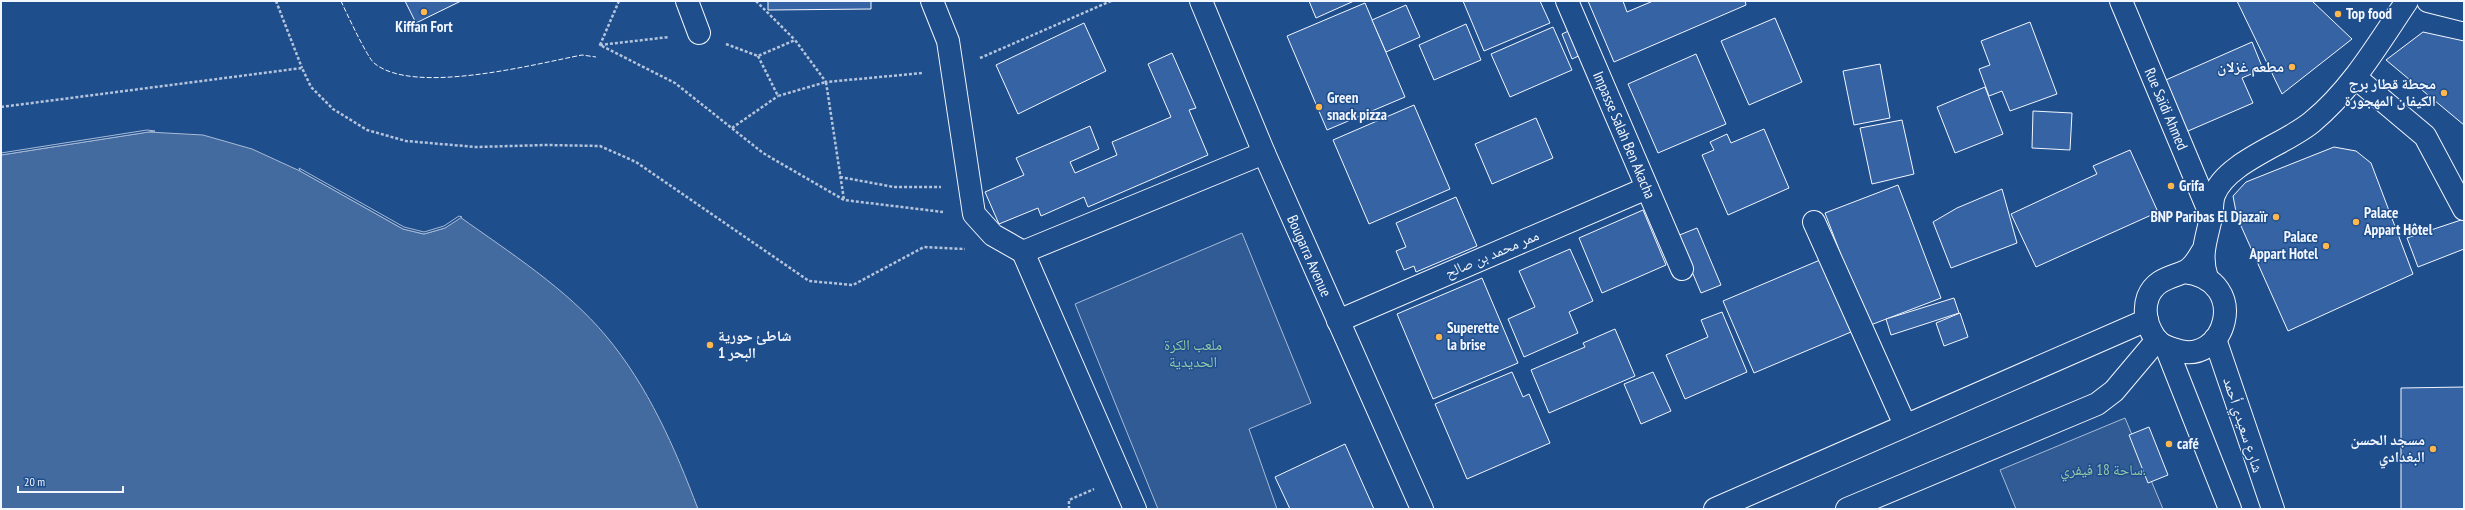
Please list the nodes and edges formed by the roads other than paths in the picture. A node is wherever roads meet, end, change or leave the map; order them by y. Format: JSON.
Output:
{"nodes":[{"id":1,"x":687,"y":1,"type":"edge"},
{"id":2,"x":932,"y":1,"type":"edge"},
{"id":3,"x":1201,"y":1,"type":"edge"},
{"id":4,"x":1567,"y":1,"type":"edge"},
{"id":5,"x":2121,"y":1,"type":"edge"},
{"id":6,"x":2407,"y":1,"type":"edge"},
{"id":7,"x":2428,"y":1,"type":"edge"},
{"id":8,"x":2464,"y":10,"type":"edge"},
{"id":9,"x":699,"y":33,"type":"road end"},
{"id":10,"x":2356,"y":78,"type":"junction"},
{"id":11,"x":1264,"y":154,"type":"junction"},
{"id":12,"x":1647,"y":188,"type":"junction"},
{"id":13,"x":2464,"y":209,"type":"edge"},
{"id":14,"x":2211,"y":218,"type":"junction"},
{"id":15,"x":1814,"y":222,"type":"dead end"},
{"id":16,"x":1023,"y":252,"type":"junction"},
{"id":17,"x":2202,"y":252,"type":"junction"},
{"id":18,"x":1682,"y":270,"type":"dead end"},
{"id":19,"x":2184,"y":272,"type":"junction"},
{"id":20,"x":2207,"y":278,"type":"junction"},
{"id":21,"x":2147,"y":320,"type":"junction"},
{"id":22,"x":1338,"y":321,"type":"junction"},
{"id":23,"x":2216,"y":339,"type":"junction"},
{"id":24,"x":2161,"y":343,"type":"junction"},
{"id":25,"x":1905,"y":425,"type":"junction"},
{"id":26,"x":1135,"y":509,"type":"edge"},
{"id":27,"x":1422,"y":509,"type":"edge"},
{"id":28,"x":1714,"y":509,"type":"edge"},
{"id":29,"x":1847,"y":509,"type":"edge"},
{"id":30,"x":2230,"y":509,"type":"edge"},
{"id":31,"x":2273,"y":509,"type":"edge"}],
"edges":[{"from":1,"to":9,"type":"street"},
{"from":2,"to":16,"type":"street"},
{"from":3,"to":11,"type":"street","name":"Bougarra Avenue"},
{"from":4,"to":12,"type":"street","name":"Impasse Salah Ben Akacha"},
{"from":5,"to":14,"type":"street","name":"Rue Saïdi Ahmed"},
{"from":6,"to":10,"type":"street"},
{"from":7,"to":8,"type":"street"},
{"from":10,"to":13,"type":"street"},
{"from":10,"to":14,"type":"street"},
{"from":11,"to":16,"type":"street"},
{"from":11,"to":22,"type":"street","name":"Bougarra Avenue"},
{"from":12,"to":18,"type":"street","name":"Impasse Salah Ben Akacha"},
{"from":12,"to":22,"type":"street","name":"ممر محمد بن صالح"},
{"from":14,"to":17,"type":"street"},
{"from":15,"to":25,"type":"street"},
{"from":16,"to":26,"type":"street"},
{"from":17,"to":19,"type":"street"},
{"from":17,"to":20,"type":"street"},
{"from":19,"to":20,"type":"street"},
{"from":19,"to":21,"type":"street"},
{"from":20,"to":23,"type":"street"},
{"from":21,"to":24,"type":"street"},
{"from":21,"to":25,"type":"street"},
{"from":22,"to":27,"type":"street","name":"Bougarra Avenue"},
{"from":23,"to":24,"type":"street"},
{"from":23,"to":31,"type":"street","name":"شارع سعيدي أحمد"},
{"from":24,"to":29,"type":"street"},
{"from":24,"to":30,"type":"street"},
{"from":25,"to":28,"type":"street"}]}
